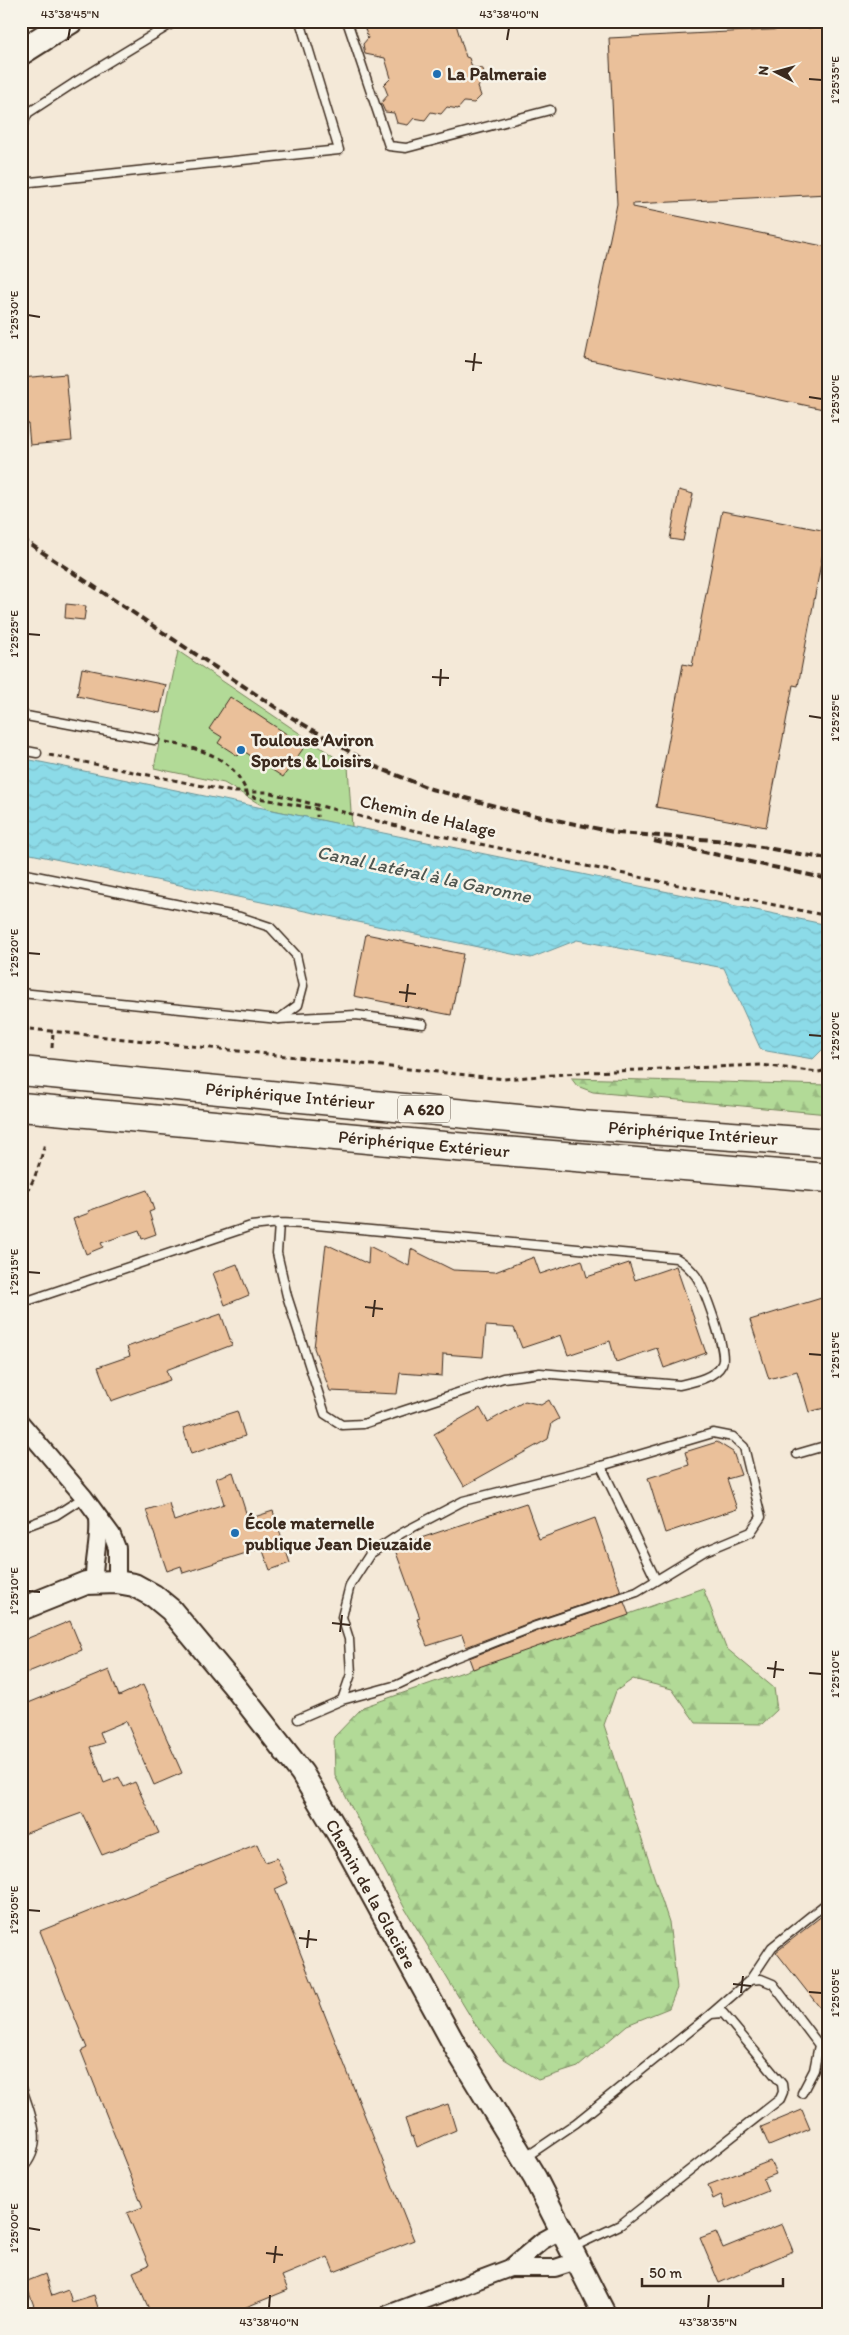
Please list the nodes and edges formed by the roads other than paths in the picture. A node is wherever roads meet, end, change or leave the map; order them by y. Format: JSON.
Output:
{"nodes":[{"id":1,"x":70,"y":21,"type":"edge"},
{"id":2,"x":176,"y":21,"type":"edge"},
{"id":3,"x":300,"y":21,"type":"edge"},
{"id":4,"x":347,"y":21,"type":"edge"},
{"id":5,"x":21,"y":52,"type":"edge"},
{"id":6,"x":550,"y":110,"type":"dead end"},
{"id":7,"x":21,"y":128,"type":"edge"},
{"id":8,"x":21,"y":183,"type":"edge"},
{"id":9,"x":21,"y":715,"type":"edge"},
{"id":10,"x":155,"y":740,"type":"road end"},
{"id":11,"x":21,"y":750,"type":"edge"},
{"id":12,"x":37,"y":753,"type":"road end"},
{"id":13,"x":21,"y":873,"type":"edge"},
{"id":14,"x":21,"y":993,"type":"edge"},
{"id":15,"x":279,"y":1019,"type":"junction"},
{"id":16,"x":423,"y":1024,"type":"dead end"},
{"id":17,"x":21,"y":1071,"type":"edge"},
{"id":18,"x":21,"y":1107,"type":"edge"},
{"id":19,"x":124,"y":1115,"type":"junction"},
{"id":20,"x":21,"y":1124,"type":"edge"},
{"id":21,"x":828,"y":1143,"type":"edge"},
{"id":22,"x":828,"y":1178,"type":"edge"},
{"id":23,"x":279,"y":1223,"type":"junction"},
{"id":24,"x":21,"y":1303,"type":"edge"},
{"id":25,"x":21,"y":1423,"type":"edge"},
{"id":26,"x":828,"y":1444,"type":"edge"},
{"id":27,"x":797,"y":1454,"type":"dead end"},
{"id":28,"x":601,"y":1466,"type":"junction"},
{"id":29,"x":84,"y":1497,"type":"junction"},
{"id":30,"x":98,"y":1519,"type":"junction"},
{"id":31,"x":21,"y":1528,"type":"edge"},
{"id":32,"x":656,"y":1580,"type":"junction"},
{"id":33,"x":94,"y":1582,"type":"junction"},
{"id":34,"x":117,"y":1582,"type":"junction"},
{"id":35,"x":21,"y":1609,"type":"edge"},
{"id":36,"x":342,"y":1700,"type":"junction"},
{"id":37,"x":298,"y":1719,"type":"dead end"},
{"id":38,"x":828,"y":1902,"type":"edge"},
{"id":39,"x":750,"y":1980,"type":"junction"},
{"id":40,"x":711,"y":2014,"type":"junction"},
{"id":41,"x":21,"y":2085,"type":"edge"},
{"id":42,"x":802,"y":2092,"type":"dead end"},
{"id":43,"x":524,"y":2158,"type":"junction"},
{"id":44,"x":21,"y":2170,"type":"edge"},
{"id":45,"x":570,"y":2246,"type":"junction"},
{"id":46,"x":510,"y":2268,"type":"junction"},
{"id":47,"x":388,"y":2314,"type":"edge"},
{"id":48,"x":604,"y":2314,"type":"edge"}],
"edges":[{"from":1,"to":5,"type":"main road"},
{"from":2,"to":7,"type":"lane"},
{"from":3,"to":8,"type":"lane"},
{"from":4,"to":6,"type":"lane"},
{"from":9,"to":10,"type":"lane"},
{"from":11,"to":12,"type":"lane"},
{"from":13,"to":15,"type":"lane"},
{"from":14,"to":15,"type":"lane"},
{"from":15,"to":16,"type":"lane"},
{"from":17,"to":21,"type":"highway","name":"Périphérique Intérieur","number":"A 620"},
{"from":18,"to":19,"type":"highway","name":"Périphérique Extérieur","number":"A 620"},
{"from":19,"to":20,"type":"highway"},
{"from":19,"to":22,"type":"highway","name":"Périphérique Extérieur","number":"A 620"},
{"from":23,"to":23,"type":"lane"},
{"from":23,"to":24,"type":"lane"},
{"from":25,"to":29,"type":"street"},
{"from":26,"to":27,"type":"lane"},
{"from":28,"to":32,"type":"lane"},
{"from":28,"to":32,"type":"lane"},
{"from":28,"to":36,"type":"lane"},
{"from":29,"to":30,"type":"street"},
{"from":29,"to":31,"type":"lane"},
{"from":30,"to":33,"type":"street"},
{"from":30,"to":34,"type":"street"},
{"from":32,"to":36,"type":"lane"},
{"from":33,"to":34,"type":"street","name":"Chemin de la Glacière"},
{"from":33,"to":35,"type":"street","name":"Chemin de la Glacière"},
{"from":34,"to":43,"type":"street","name":"Chemin de la Glacière"},
{"from":36,"to":37,"type":"lane"},
{"from":38,"to":39,"type":"lane"},
{"from":39,"to":40,"type":"lane"},
{"from":39,"to":42,"type":"lane"},
{"from":40,"to":43,"type":"lane"},
{"from":40,"to":45,"type":"lane"},
{"from":41,"to":44,"type":"lane"},
{"from":43,"to":45,"type":"street","name":"Chemin de la Glacière"},
{"from":45,"to":46,"type":"street"},
{"from":45,"to":46,"type":"street"},
{"from":45,"to":48,"type":"street","name":"Chemin de la Glacière"},
{"from":46,"to":47,"type":"street"}]}
